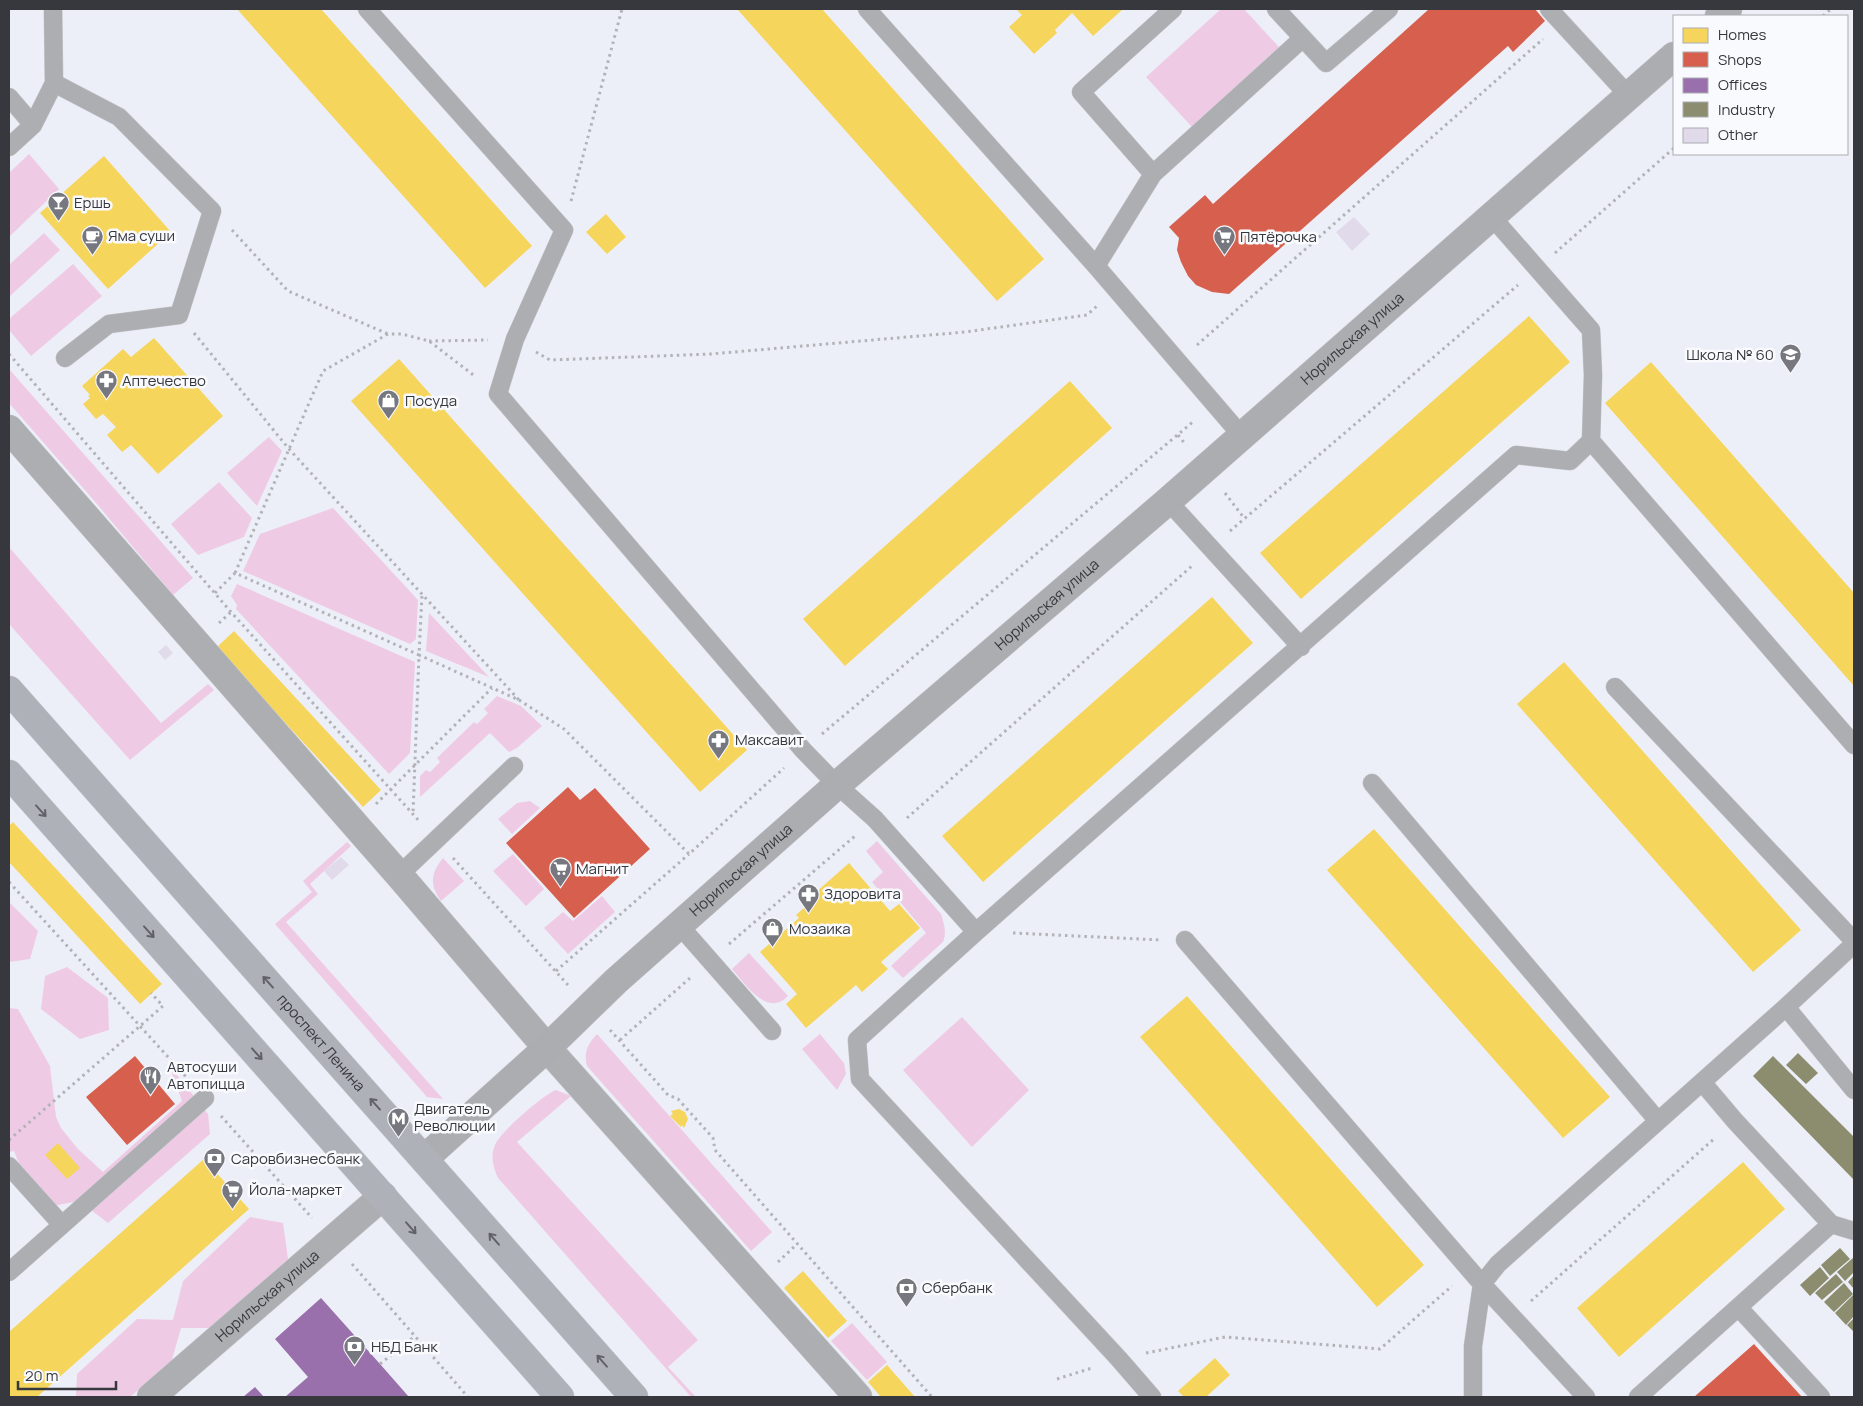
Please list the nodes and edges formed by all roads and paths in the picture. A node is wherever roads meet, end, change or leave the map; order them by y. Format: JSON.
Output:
{"nodes":[{"id":1,"x":54,"y":9,"type":"edge"},
{"id":2,"x":367,"y":9,"type":"edge"},
{"id":3,"x":622,"y":9,"type":"edge"},
{"id":4,"x":868,"y":9,"type":"edge"},
{"id":5,"x":1173,"y":9,"type":"edge"},
{"id":6,"x":1276,"y":9,"type":"edge"},
{"id":7,"x":1389,"y":9,"type":"edge"},
{"id":8,"x":1549,"y":9,"type":"edge"},
{"id":9,"x":1561,"y":22,"type":"junction"},
{"id":10,"x":1303,"y":38,"type":"junction"},
{"id":11,"x":1673,"y":57,"type":"edge"},
{"id":12,"x":54,"y":83,"type":"junction"},
{"id":13,"x":1629,"y":96,"type":"junction"},
{"id":14,"x":9,"y":97,"type":"edge"},
{"id":15,"x":33,"y":125,"type":"junction"},
{"id":16,"x":9,"y":147,"type":"edge"},
{"id":17,"x":1673,"y":149,"type":"edge"},
{"id":18,"x":1153,"y":174,"type":"junction"},
{"id":19,"x":212,"y":211,"type":"junction"},
{"id":20,"x":1492,"y":217,"type":"junction"},
{"id":21,"x":564,"y":230,"type":"junction"},
{"id":22,"x":1096,"y":266,"type":"junction"},
{"id":23,"x":1538,"y":268,"type":"junction"},
{"id":24,"x":1116,"y":290,"type":"junction"},
{"id":25,"x":179,"y":315,"type":"junction"},
{"id":26,"x":388,"y":334,"type":"junction"},
{"id":27,"x":515,"y":339,"type":"junction"},
{"id":28,"x":429,"y":341,"type":"junction"},
{"id":29,"x":9,"y":354,"type":"edge"},
{"id":30,"x":66,"y":358,"type":"dead end"},
{"id":31,"x":1178,"y":362,"type":"junction"},
{"id":32,"x":498,"y":394,"type":"junction"},
{"id":33,"x":1213,"y":404,"type":"junction"},
{"id":34,"x":9,"y":429,"type":"edge"},
{"id":35,"x":1241,"y":435,"type":"junction"},
{"id":36,"x":1591,"y":441,"type":"junction"},
{"id":37,"x":289,"y":450,"type":"junction"},
{"id":38,"x":1168,"y":501,"type":"junction"},
{"id":39,"x":1212,"y":549,"type":"junction"},
{"id":40,"x":235,"y":573,"type":"junction"},
{"id":41,"x":215,"y":593,"type":"junction"},
{"id":42,"x":422,"y":595,"type":"junction"},
{"id":43,"x":231,"y":612,"type":"junction"},
{"id":44,"x":214,"y":627,"type":"dead end"},
{"id":45,"x":1301,"y":647,"type":"junction"},
{"id":46,"x":419,"y":655,"type":"junction"},
{"id":47,"x":1615,"y":687,"type":"dead end"},
{"id":48,"x":492,"y":688,"type":"junction"},
{"id":49,"x":9,"y":690,"type":"edge"},
{"id":50,"x":520,"y":700,"type":"junction"},
{"id":51,"x":1854,"y":745,"type":"edge"},
{"id":52,"x":803,"y":750,"type":"junction"},
{"id":53,"x":415,"y":766,"type":"junction"},
{"id":54,"x":514,"y":766,"type":"dead end"},
{"id":55,"x":9,"y":774,"type":"edge"},
{"id":56,"x":1372,"y":783,"type":"dead end"},
{"id":57,"x":837,"y":785,"type":"junction"},
{"id":58,"x":391,"y":790,"type":"junction"},
{"id":59,"x":413,"y":814,"type":"junction"},
{"id":60,"x":875,"y":819,"type":"junction"},
{"id":61,"x":436,"y":840,"type":"junction"},
{"id":62,"x":689,"y":854,"type":"junction"},
{"id":63,"x":399,"y":876,"type":"junction"},
{"id":64,"x":9,"y":882,"type":"edge"},
{"id":65,"x":679,"y":925,"type":"junction"},
{"id":66,"x":976,"y":932,"type":"junction"},
{"id":67,"x":1184,"y":940,"type":"joint"},
{"id":68,"x":1854,"y":942,"type":"edge"},
{"id":69,"x":709,"y":961,"type":"junction"},
{"id":70,"x":556,"y":972,"type":"junction"},
{"id":71,"x":151,"y":993,"type":"dead end"},
{"id":72,"x":588,"y":1006,"type":"junction"},
{"id":73,"x":1786,"y":1007,"type":"junction"},
{"id":74,"x":141,"y":1026,"type":"junction"},
{"id":75,"x":772,"y":1031,"type":"dead end"},
{"id":76,"x":620,"y":1040,"type":"junction"},
{"id":77,"x":547,"y":1048,"type":"junction"},
{"id":78,"x":1702,"y":1082,"type":"junction"},
{"id":79,"x":1854,"y":1090,"type":"edge"},
{"id":80,"x":205,"y":1098,"type":"junction"},
{"id":81,"x":1658,"y":1121,"type":"junction"},
{"id":82,"x":1735,"y":1121,"type":"junction"},
{"id":83,"x":9,"y":1140,"type":"edge"},
{"id":84,"x":424,"y":1158,"type":"junction"},
{"id":85,"x":9,"y":1166,"type":"edge"},
{"id":86,"x":383,"y":1196,"type":"junction"},
{"id":87,"x":1831,"y":1224,"type":"junction"},
{"id":88,"x":62,"y":1225,"type":"junction"},
{"id":89,"x":1854,"y":1231,"type":"edge"},
{"id":90,"x":332,"y":1240,"type":"junction"},
{"id":91,"x":797,"y":1244,"type":"junction"},
{"id":92,"x":783,"y":1267,"type":"dead end"},
{"id":93,"x":1470,"y":1270,"type":"junction"},
{"id":94,"x":9,"y":1272,"type":"edge"},
{"id":95,"x":1482,"y":1284,"type":"junction"},
{"id":96,"x":1739,"y":1308,"type":"junction"},
{"id":97,"x":1513,"y":1316,"type":"junction"},
{"id":98,"x":415,"y":1336,"type":"junction"},
{"id":99,"x":1119,"y":1359,"type":"junction"},
{"id":100,"x":380,"y":1364,"type":"dead end"},
{"id":101,"x":1057,"y":1379,"type":"dead end"},
{"id":102,"x":150,"y":1397,"type":"edge"},
{"id":103,"x":468,"y":1397,"type":"edge"},
{"id":104,"x":560,"y":1397,"type":"edge"},
{"id":105,"x":634,"y":1397,"type":"edge"},
{"id":106,"x":858,"y":1397,"type":"edge"},
{"id":107,"x":932,"y":1397,"type":"edge"},
{"id":108,"x":1152,"y":1397,"type":"edge"},
{"id":109,"x":1473,"y":1397,"type":"edge"},
{"id":110,"x":1586,"y":1397,"type":"edge"},
{"id":111,"x":1638,"y":1397,"type":"edge"},
{"id":112,"x":1821,"y":1397,"type":"edge"}],
"edges":[{"from":1,"to":12,"type":"lane"},
{"from":2,"to":21,"type":"lane"},
{"from":3,"to":21,"type":"path"},
{"from":4,"to":22,"type":"lane"},
{"from":5,"to":18,"type":"lane"},
{"from":6,"to":10,"type":"lane"},
{"from":7,"to":10,"type":"lane"},
{"from":8,"to":9,"type":"lane"},
{"from":9,"to":13,"type":"lane"},
{"from":9,"to":31,"type":"path"},
{"from":10,"to":18,"type":"lane"},
{"from":11,"to":13,"type":"street","name":"Норильская улица"},
{"from":12,"to":15,"type":"lane"},
{"from":12,"to":19,"type":"lane"},
{"from":13,"to":20,"type":"street","name":"Норильская улица"},
{"from":14,"to":15,"type":"lane"},
{"from":15,"to":16,"type":"lane"},
{"from":17,"to":23,"type":"path"},
{"from":18,"to":22,"type":"lane"},
{"from":19,"to":25,"type":"lane"},
{"from":19,"to":26,"type":"path"},
{"from":20,"to":23,"type":"lane"},
{"from":20,"to":35,"type":"street","name":"Норильская улица"},
{"from":21,"to":27,"type":"lane"},
{"from":22,"to":24,"type":"lane"},
{"from":23,"to":36,"type":"lane"},
{"from":23,"to":39,"type":"path"},
{"from":24,"to":27,"type":"path"},
{"from":24,"to":31,"type":"lane"},
{"from":25,"to":30,"type":"lane"},
{"from":25,"to":37,"type":"path"},
{"from":26,"to":28,"type":"path"},
{"from":26,"to":37,"type":"path"},
{"from":27,"to":28,"type":"path"},
{"from":27,"to":32,"type":"lane"},
{"from":28,"to":32,"type":"path"},
{"from":29,"to":41,"type":"path"},
{"from":31,"to":33,"type":"lane"},
{"from":32,"to":52,"type":"lane"},
{"from":33,"to":35,"type":"lane"},
{"from":33,"to":52,"type":"path"},
{"from":34,"to":63,"type":"street"},
{"from":35,"to":38,"type":"street","name":"Норильская улица"},
{"from":36,"to":45,"type":"lane"},
{"from":36,"to":51,"type":"lane"},
{"from":37,"to":40,"type":"path"},
{"from":37,"to":42,"type":"path"},
{"from":38,"to":39,"type":"lane"},
{"from":38,"to":57,"type":"street","name":"Норильская улица"},
{"from":39,"to":45,"type":"lane"},
{"from":39,"to":60,"type":"path"},
{"from":40,"to":41,"type":"path"},
{"from":40,"to":46,"type":"path"},
{"from":41,"to":43,"type":"path"},
{"from":42,"to":46,"type":"path"},
{"from":42,"to":50,"type":"path"},
{"from":43,"to":44,"type":"path"},
{"from":43,"to":58,"type":"path"},
{"from":45,"to":66,"type":"lane"},
{"from":46,"to":48,"type":"path"},
{"from":46,"to":53,"type":"path"},
{"from":47,"to":68,"type":"lane"},
{"from":48,"to":50,"type":"path"},
{"from":48,"to":53,"type":"path"},
{"from":84,"to":49,"type":"main road","name":"проспект Ленина","one_way":true},
{"from":50,"to":62,"type":"path"},
{"from":52,"to":57,"type":"lane"},
{"from":52,"to":62,"type":"path"},
{"from":53,"to":58,"type":"path"},
{"from":53,"to":59,"type":"path"},
{"from":54,"to":61,"type":"lane"},
{"from":55,"to":86,"type":"main road","one_way":true},
{"from":56,"to":81,"type":"lane"},
{"from":57,"to":60,"type":"lane"},
{"from":57,"to":65,"type":"street","name":"Норильская улица"},
{"from":58,"to":59,"type":"path"},
{"from":59,"to":61,"type":"path"},
{"from":60,"to":66,"type":"lane"},
{"from":60,"to":69,"type":"path"},
{"from":61,"to":63,"type":"lane"},
{"from":61,"to":70,"type":"path"},
{"from":62,"to":70,"type":"path"},
{"from":63,"to":77,"type":"street"},
{"from":64,"to":74,"type":"path"},
{"from":65,"to":69,"type":"lane"},
{"from":65,"to":72,"type":"street","name":"Норильская улица"},
{"from":66,"to":67,"type":"path"},
{"from":66,"to":99,"type":"lane"},
{"from":67,"to":93,"type":"lane"},
{"from":68,"to":73,"type":"lane"},
{"from":69,"to":75,"type":"lane"},
{"from":69,"to":76,"type":"path"},
{"from":70,"to":72,"type":"path"},
{"from":71,"to":74,"type":"path"},
{"from":72,"to":76,"type":"path"},
{"from":72,"to":77,"type":"street","name":"Норильская улица"},
{"from":73,"to":78,"type":"lane"},
{"from":73,"to":79,"type":"lane"},
{"from":74,"to":80,"type":"path"},
{"from":74,"to":83,"type":"path"},
{"from":76,"to":91,"type":"path"},
{"from":77,"to":84,"type":"street","name":"Норильская улица"},
{"from":77,"to":106,"type":"street"},
{"from":78,"to":81,"type":"lane"},
{"from":78,"to":82,"type":"lane"},
{"from":80,"to":88,"type":"lane"},
{"from":80,"to":90,"type":"path"},
{"from":81,"to":95,"type":"lane"},
{"from":82,"to":87,"type":"lane"},
{"from":82,"to":97,"type":"path"},
{"from":105,"to":84,"type":"main road","name":"проспект Ленина","one_way":true},
{"from":85,"to":88,"type":"lane"},
{"from":86,"to":90,"type":"street","name":"Норильская улица"},
{"from":86,"to":104,"type":"main road","one_way":true},
{"from":87,"to":89,"type":"lane"},
{"from":87,"to":96,"type":"lane"},
{"from":88,"to":94,"type":"lane"},
{"from":90,"to":98,"type":"path"},
{"from":90,"to":102,"type":"street","name":"Норильская улица"},
{"from":91,"to":92,"type":"path"},
{"from":91,"to":107,"type":"path"},
{"from":93,"to":95,"type":"lane"},
{"from":93,"to":99,"type":"path"},
{"from":95,"to":97,"type":"lane"},
{"from":95,"to":109,"type":"lane"},
{"from":96,"to":111,"type":"lane"},
{"from":96,"to":112,"type":"lane"},
{"from":97,"to":110,"type":"lane"},
{"from":98,"to":100,"type":"path"},
{"from":98,"to":103,"type":"path"},
{"from":99,"to":101,"type":"path"},
{"from":99,"to":108,"type":"lane"}]}
